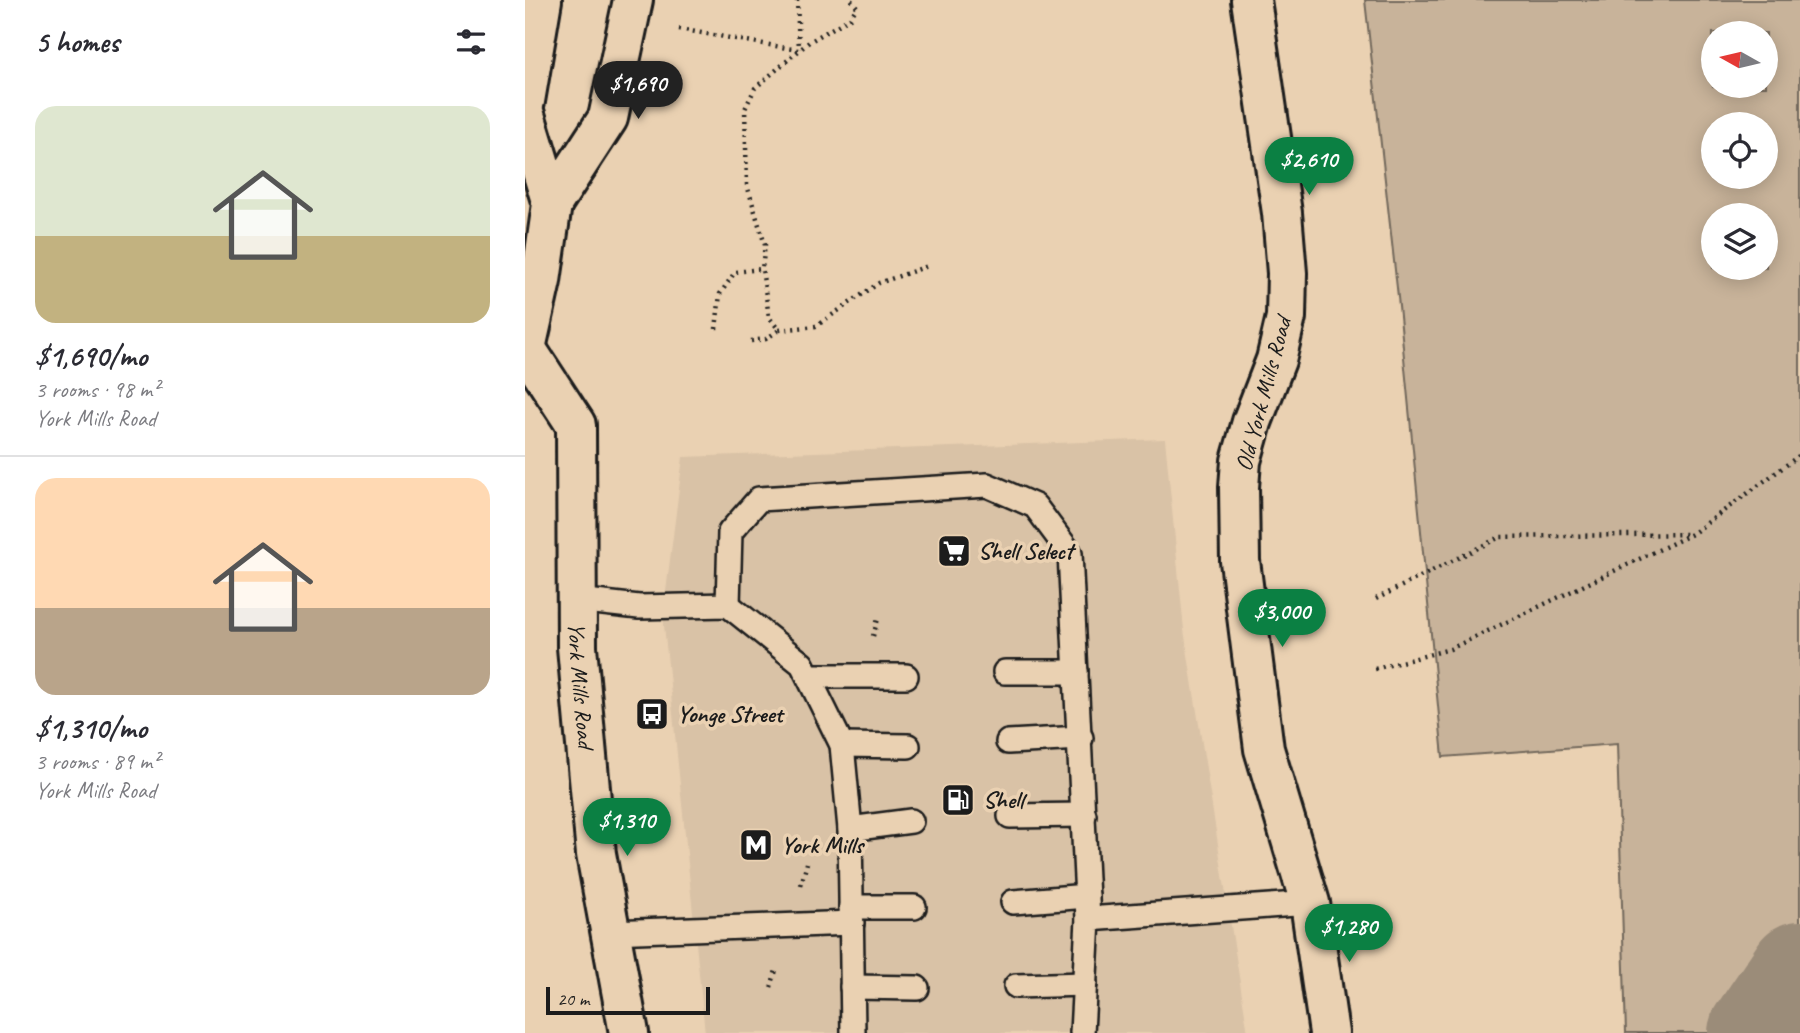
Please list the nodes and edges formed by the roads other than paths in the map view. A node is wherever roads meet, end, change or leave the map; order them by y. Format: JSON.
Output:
{"nodes":[{"id":1,"x":542,"y":0,"type":"edge"},
{"id":2,"x":633,"y":0,"type":"edge"},
{"id":3,"x":1251,"y":0,"type":"edge"},
{"id":4,"x":525,"y":101,"type":"edge"},
{"id":5,"x":525,"y":115,"type":"edge"},
{"id":6,"x":552,"y":204,"type":"junction"},
{"id":7,"x":533,"y":280,"type":"edge"},
{"id":8,"x":526,"y":352,"type":"edge"},
{"id":9,"x":577,"y":600,"type":"junction"},
{"id":10,"x":728,"y":605,"type":"junction"},
{"id":11,"x":1076,"y":671,"type":"junction"},
{"id":12,"x":1005,"y":672,"type":"dead end"},
{"id":13,"x":809,"y":676,"type":"junction"},
{"id":14,"x":906,"y":676,"type":"dead end"},
{"id":15,"x":1080,"y":738,"type":"junction"},
{"id":16,"x":1008,"y":742,"type":"dead end"},
{"id":17,"x":842,"y":745,"type":"junction"},
{"id":18,"x":908,"y":746,"type":"dead end"},
{"id":19,"x":1084,"y":815,"type":"junction"},
{"id":20,"x":1010,"y":816,"type":"dead end"},
{"id":21,"x":911,"y":821,"type":"dead end"},
{"id":22,"x":851,"y":829,"type":"junction"},
{"id":23,"x":1087,"y":896,"type":"junction"},
{"id":24,"x":1013,"y":902,"type":"dead end"},
{"id":25,"x":1310,"y":903,"type":"junction"},
{"id":26,"x":914,"y":907,"type":"dead end"},
{"id":27,"x":852,"y":915,"type":"junction"},
{"id":28,"x":1088,"y":919,"type":"junction"},
{"id":29,"x":610,"y":932,"type":"junction"},
{"id":30,"x":1085,"y":984,"type":"junction"},
{"id":31,"x":1016,"y":986,"type":"dead end"},
{"id":32,"x":852,"y":987,"type":"junction"},
{"id":33,"x":917,"y":988,"type":"dead end"},
{"id":34,"x":629,"y":1033,"type":"edge"},
{"id":35,"x":853,"y":1033,"type":"edge"},
{"id":36,"x":1082,"y":1033,"type":"edge"},
{"id":37,"x":1329,"y":1033,"type":"edge"}],
"edges":[{"from":1,"to":4,"type":"main road"},
{"from":2,"to":6,"type":"main road","name":"York Mills Road"},
{"from":3,"to":25,"type":"main road","name":"Old York Mills Road"},
{"from":5,"to":6,"type":"main road","name":"York Mills Road"},
{"from":6,"to":7,"type":"main road","name":"York Mills Road"},
{"from":7,"to":8,"type":"main road","name":"York Mills Road"},
{"from":8,"to":9,"type":"main road","name":"York Mills Road"},
{"from":9,"to":10,"type":"lane"},
{"from":9,"to":29,"type":"main road","name":"York Mills Road"},
{"from":10,"to":11,"type":"lane"},
{"from":10,"to":13,"type":"lane"},
{"from":11,"to":12,"type":"lane"},
{"from":11,"to":15,"type":"lane"},
{"from":13,"to":14,"type":"lane"},
{"from":13,"to":17,"type":"lane"},
{"from":15,"to":16,"type":"lane"},
{"from":15,"to":19,"type":"lane"},
{"from":17,"to":18,"type":"lane"},
{"from":17,"to":22,"type":"lane"},
{"from":19,"to":20,"type":"lane"},
{"from":19,"to":23,"type":"lane"},
{"from":21,"to":22,"type":"lane"},
{"from":22,"to":27,"type":"lane"},
{"from":23,"to":24,"type":"lane"},
{"from":23,"to":28,"type":"lane"},
{"from":25,"to":28,"type":"lane"},
{"from":25,"to":37,"type":"main road","name":"Old York Mills Road"},
{"from":26,"to":27,"type":"lane"},
{"from":27,"to":29,"type":"lane"},
{"from":27,"to":32,"type":"lane"},
{"from":28,"to":30,"type":"lane"},
{"from":29,"to":34,"type":"main road","name":"York Mills Road"},
{"from":30,"to":31,"type":"lane"},
{"from":30,"to":36,"type":"lane"},
{"from":32,"to":33,"type":"lane"},
{"from":32,"to":35,"type":"lane"}]}
